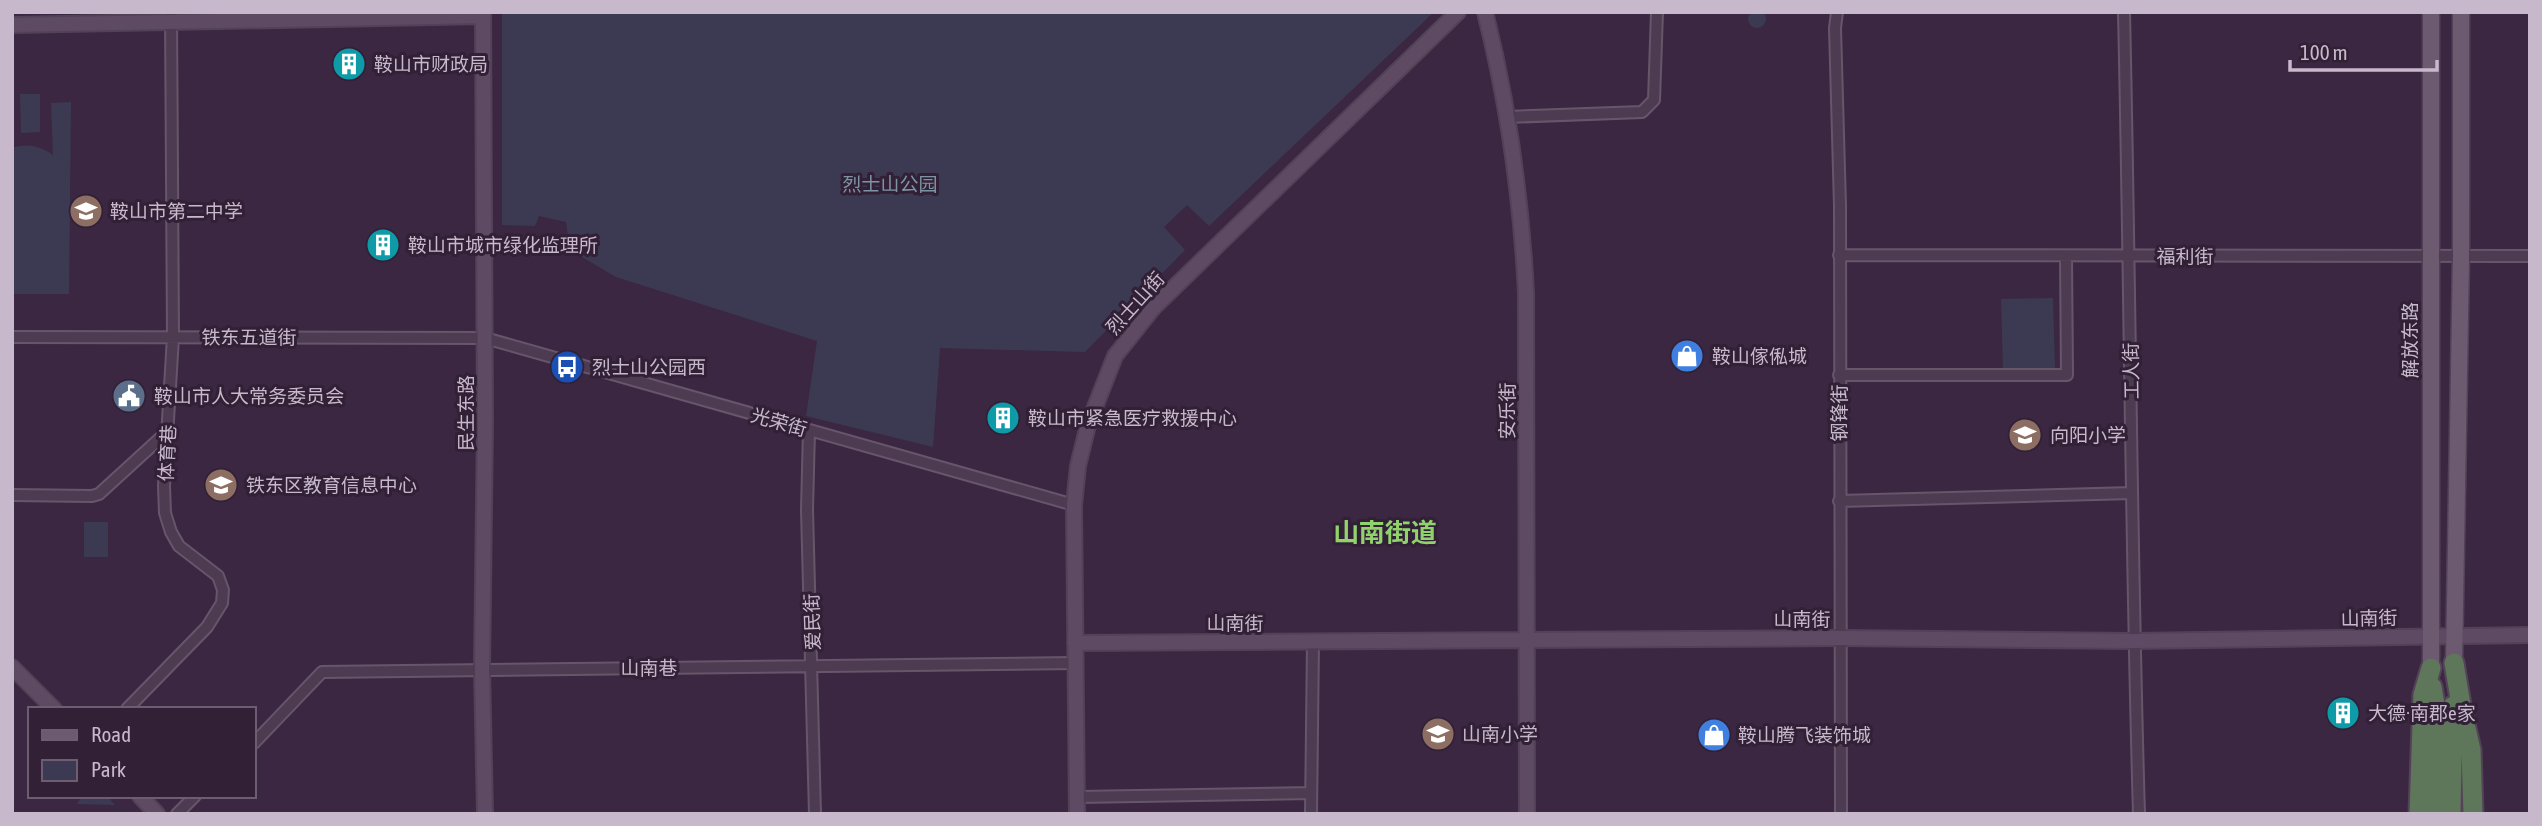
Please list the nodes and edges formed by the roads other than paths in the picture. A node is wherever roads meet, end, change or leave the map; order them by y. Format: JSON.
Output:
{"nodes":[{"id":1,"x":1458,"y":12,"type":"edge"},
{"id":2,"x":1485,"y":12,"type":"edge"},
{"id":3,"x":1657,"y":12,"type":"edge"},
{"id":4,"x":1837,"y":12,"type":"edge"},
{"id":5,"x":2124,"y":12,"type":"edge"},
{"id":6,"x":2431,"y":12,"type":"edge"},
{"id":7,"x":2461,"y":12,"type":"edge"},
{"id":8,"x":483,"y":14,"type":"edge"},
{"id":9,"x":171,"y":17,"type":"edge"},
{"id":10,"x":12,"y":25,"type":"edge"},
{"id":11,"x":1507,"y":117,"type":"junction"},
{"id":12,"x":2431,"y":255,"type":"junction"},
{"id":13,"x":1839,"y":256,"type":"junction"},
{"id":14,"x":2461,"y":256,"type":"junction"},
{"id":15,"x":2530,"y":256,"type":"edge"},
{"id":16,"x":2066,"y":257,"type":"junction"},
{"id":17,"x":2130,"y":257,"type":"junction"},
{"id":18,"x":12,"y":337,"type":"edge"},
{"id":19,"x":173,"y":337,"type":"junction"},
{"id":20,"x":485,"y":338,"type":"junction"},
{"id":21,"x":1839,"y":375,"type":"junction"},
{"id":22,"x":809,"y":430,"type":"junction"},
{"id":23,"x":168,"y":431,"type":"junction"},
{"id":24,"x":2132,"y":493,"type":"junction"},
{"id":25,"x":12,"y":495,"type":"edge"},
{"id":26,"x":1839,"y":501,"type":"junction"},
{"id":27,"x":1074,"y":505,"type":"junction"},
{"id":28,"x":2530,"y":635,"type":"edge"},
{"id":29,"x":2431,"y":636,"type":"junction"},
{"id":30,"x":2455,"y":636,"type":"junction"},
{"id":31,"x":1839,"y":638,"type":"junction"},
{"id":32,"x":1527,"y":640,"type":"junction"},
{"id":33,"x":2134,"y":641,"type":"junction"},
{"id":34,"x":1312,"y":642,"type":"junction"},
{"id":35,"x":1075,"y":643,"type":"junction"},
{"id":36,"x":1076,"y":663,"type":"junction"},
{"id":37,"x":2454,"y":663,"type":"junction"},
{"id":38,"x":813,"y":666,"type":"junction"},
{"id":39,"x":12,"y":667,"type":"edge"},
{"id":40,"x":482,"y":669,"type":"junction"},
{"id":41,"x":2432,"y":678,"type":"junction"},
{"id":42,"x":52,"y":707,"type":"edge"},
{"id":43,"x":129,"y":707,"type":"edge"},
{"id":44,"x":2462,"y":711,"type":"junction"},
{"id":45,"x":256,"y":741,"type":"edge"},
{"id":46,"x":2420,"y":778,"type":"junction"},
{"id":47,"x":1311,"y":793,"type":"junction"},
{"id":48,"x":1078,"y":797,"type":"junction"},
{"id":49,"x":142,"y":798,"type":"edge"},
{"id":50,"x":193,"y":798,"type":"edge"},
{"id":51,"x":157,"y":814,"type":"edge"},
{"id":52,"x":177,"y":814,"type":"edge"},
{"id":53,"x":485,"y":814,"type":"edge"},
{"id":54,"x":816,"y":814,"type":"edge"},
{"id":55,"x":1077,"y":814,"type":"edge"},
{"id":56,"x":1311,"y":814,"type":"edge"},
{"id":57,"x":1527,"y":814,"type":"edge"},
{"id":58,"x":1841,"y":814,"type":"edge"},
{"id":59,"x":2139,"y":814,"type":"edge"},
{"id":60,"x":2412,"y":814,"type":"edge"},
{"id":61,"x":2420,"y":814,"type":"edge"},
{"id":62,"x":2428,"y":814,"type":"edge"},
{"id":63,"x":2437,"y":814,"type":"edge"},
{"id":64,"x":2451,"y":814,"type":"edge"},
{"id":65,"x":2463,"y":814,"type":"edge"},
{"id":66,"x":2475,"y":814,"type":"edge"}],
"edges":[{"from":1,"to":27,"type":"main road","name":"烈士山街"},
{"from":2,"to":11,"type":"main road","name":"安乐街"},
{"from":3,"to":11,"type":"street"},
{"from":4,"to":13,"type":"street","name":"钢锋街"},
{"from":5,"to":17,"type":"street","name":"工人街"},
{"from":6,"to":12,"type":"main road","name":"解放东路"},
{"from":7,"to":14,"type":"main road"},
{"from":8,"to":9,"type":"main road"},
{"from":8,"to":20,"type":"main road","name":"民生东路"},
{"from":9,"to":10,"type":"main road"},
{"from":9,"to":19,"type":"street","name":"体育巷"},
{"from":11,"to":32,"type":"main road","name":"安乐街"},
{"from":12,"to":14,"type":"street","name":"福利街"},
{"from":12,"to":17,"type":"street","name":"福利街"},
{"from":12,"to":29,"type":"main road","name":"解放东路"},
{"from":13,"to":16,"type":"street","name":"福利街"},
{"from":13,"to":21,"type":"street","name":"钢锋街"},
{"from":14,"to":15,"type":"street","name":"福利街"},
{"from":14,"to":30,"type":"main road"},
{"from":16,"to":17,"type":"street","name":"福利街"},
{"from":16,"to":21,"type":"street"},
{"from":17,"to":24,"type":"street","name":"工人街"},
{"from":18,"to":19,"type":"street","name":"铁东五道街"},
{"from":19,"to":20,"type":"street","name":"铁东五道街"},
{"from":19,"to":23,"type":"street","name":"体育巷"},
{"from":20,"to":22,"type":"street","name":"光荣街"},
{"from":20,"to":40,"type":"main road","name":"民生东路"},
{"from":21,"to":26,"type":"street","name":"钢锋街"},
{"from":22,"to":27,"type":"street","name":"光荣街"},
{"from":22,"to":38,"type":"street","name":"爱民街"},
{"from":23,"to":25,"type":"street"},
{"from":23,"to":43,"type":"street","name":"体育巷"},
{"from":24,"to":26,"type":"street"},
{"from":24,"to":33,"type":"street","name":"工人街"},
{"from":26,"to":31,"type":"street","name":"钢锋街"},
{"from":27,"to":35,"type":"main road","name":"烈士山街"},
{"from":28,"to":30,"type":"main road","name":"山南街"},
{"from":29,"to":30,"type":"main road","name":"山南街"},
{"from":29,"to":33,"type":"main road","name":"山南街"},
{"from":29,"to":41,"type":"main road","name":"解放东路"},
{"from":30,"to":37,"type":"main road"},
{"from":31,"to":32,"type":"main road","name":"山南街"},
{"from":31,"to":33,"type":"main road","name":"山南街"},
{"from":31,"to":58,"type":"street","name":"钢锋街"},
{"from":32,"to":34,"type":"main road","name":"山南街"},
{"from":32,"to":57,"type":"main road","name":"安乐街"},
{"from":33,"to":59,"type":"street","name":"工人街"},
{"from":34,"to":35,"type":"main road","name":"山南街"},
{"from":34,"to":47,"type":"street"},
{"from":35,"to":36,"type":"main road","name":"烈士山街"},
{"from":36,"to":38,"type":"street","name":"山南巷"},
{"from":36,"to":48,"type":"main road","name":"烈士山街"},
{"from":37,"to":44,"type":"highway"},
{"from":37,"to":64,"type":"highway"},
{"from":38,"to":40,"type":"street","name":"山南巷"},
{"from":38,"to":54,"type":"street","name":"爱民街"},
{"from":39,"to":42,"type":"main road"},
{"from":40,"to":45,"type":"street","name":"山南巷"},
{"from":40,"to":53,"type":"main road","name":"民生东路"},
{"from":41,"to":46,"type":"highway"},
{"from":41,"to":62,"type":"highway"},
{"from":41,"to":63,"type":"highway"},
{"from":44,"to":65,"type":"highway"},
{"from":44,"to":66,"type":"highway"},
{"from":46,"to":60,"type":"street"},
{"from":46,"to":61,"type":"highway"},
{"from":47,"to":48,"type":"street"},
{"from":47,"to":56,"type":"street"},
{"from":48,"to":55,"type":"main road","name":"烈士山街"},
{"from":49,"to":51,"type":"main road"},
{"from":50,"to":52,"type":"street"}]}
